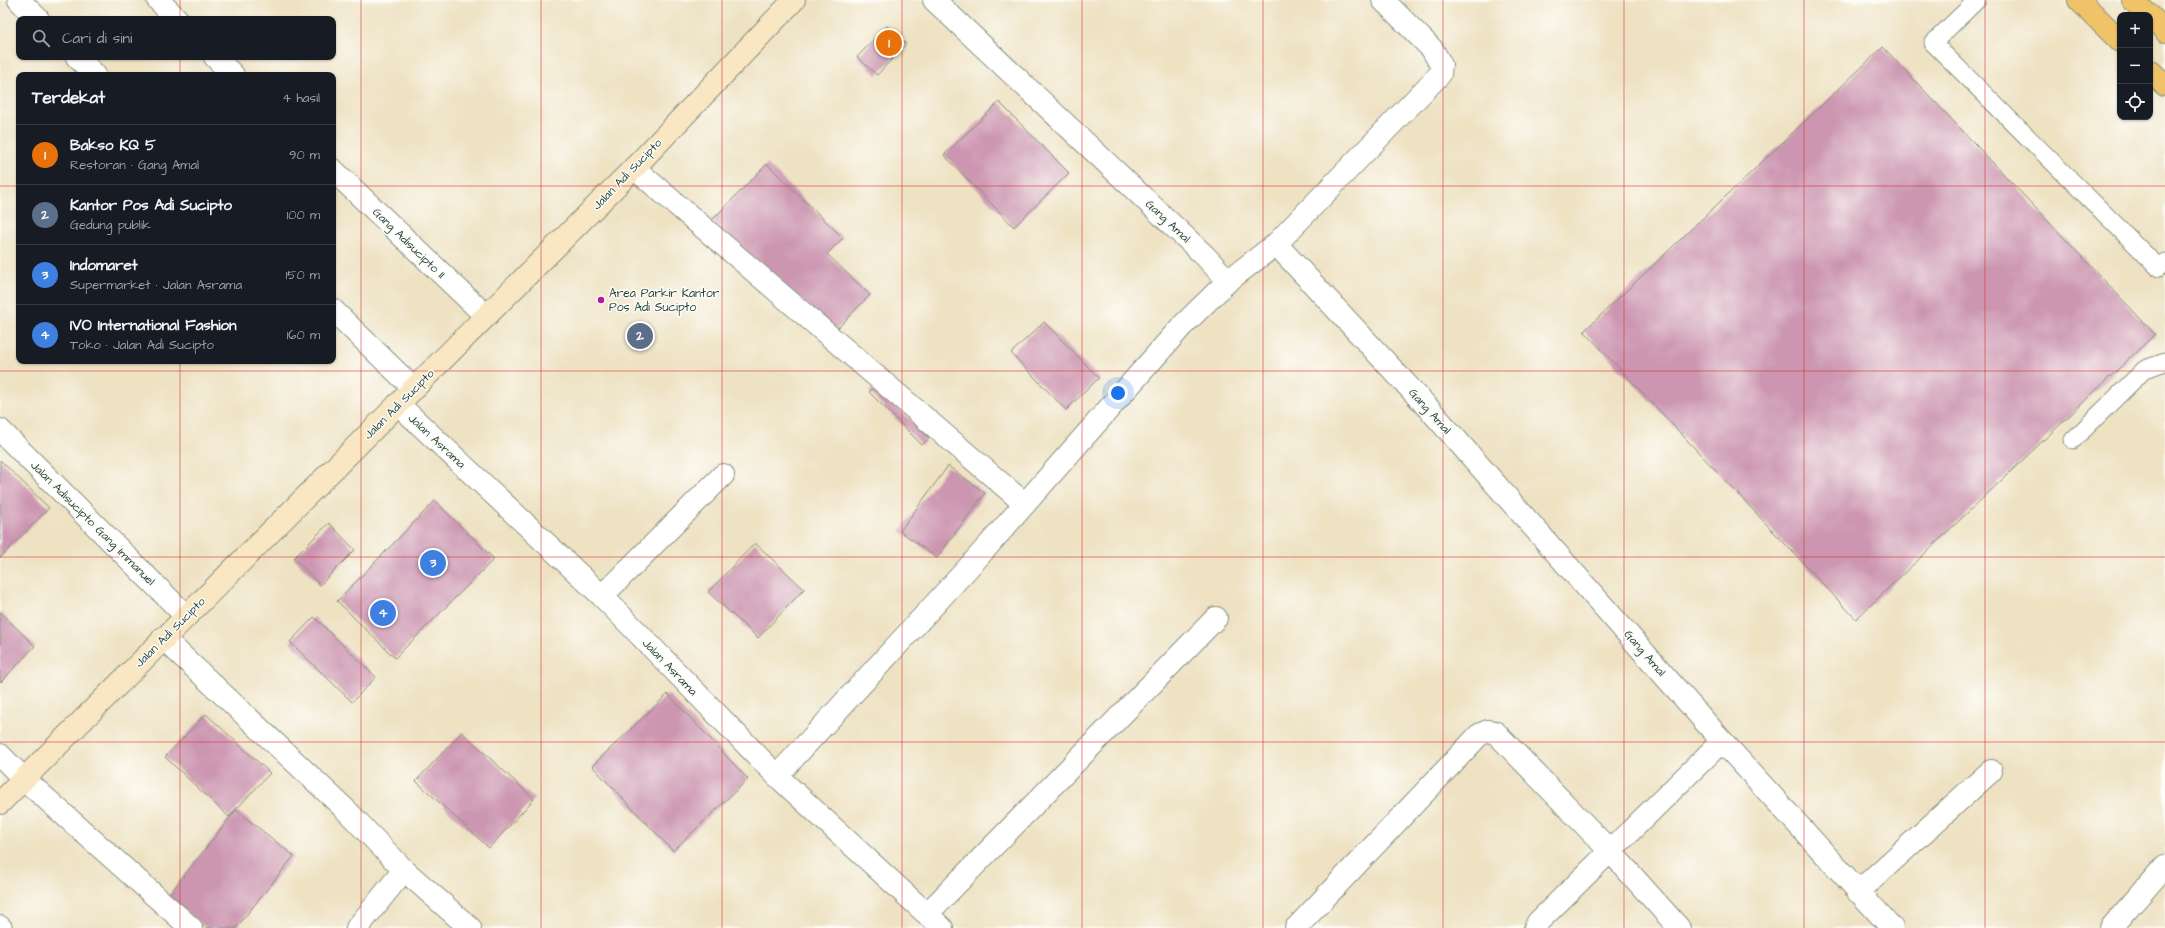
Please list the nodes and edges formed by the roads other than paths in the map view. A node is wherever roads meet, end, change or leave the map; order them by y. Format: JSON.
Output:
{"nodes":[{"id":1,"x":19,"y":0,"type":"edge"},
{"id":2,"x":158,"y":0,"type":"edge"},
{"id":3,"x":794,"y":0,"type":"edge"},
{"id":4,"x":934,"y":0,"type":"edge"},
{"id":5,"x":1383,"y":0,"type":"edge"},
{"id":6,"x":1977,"y":0,"type":"edge"},
{"id":7,"x":2079,"y":0,"type":"edge"},
{"id":8,"x":2133,"y":0,"type":"edge"},
{"id":9,"x":2145,"y":12,"type":"edge"},
{"id":10,"x":35,"y":16,"type":"edge"},
{"id":11,"x":174,"y":16,"type":"edge"},
{"id":12,"x":2153,"y":20,"type":"edge"},
{"id":13,"x":2165,"y":31,"type":"edge"},
{"id":14,"x":2117,"y":38,"type":"edge"},
{"id":15,"x":80,"y":60,"type":"edge"},
{"id":16,"x":218,"y":60,"type":"edge"},
{"id":17,"x":92,"y":72,"type":"edge"},
{"id":18,"x":230,"y":72,"type":"edge"},
{"id":19,"x":2153,"y":74,"type":"edge"},
{"id":20,"x":2165,"y":85,"type":"edge"},
{"id":21,"x":634,"y":168,"type":"junction"},
{"id":22,"x":336,"y":173,"type":"edge"},
{"id":23,"x":1276,"y":244,"type":"junction"},
{"id":24,"x":2165,"y":262,"type":"edge"},
{"id":25,"x":1228,"y":281,"type":"junction"},
{"id":26,"x":336,"y":313,"type":"edge"},
{"id":27,"x":486,"y":316,"type":"junction"},
{"id":28,"x":2165,"y":362,"type":"edge"},
{"id":29,"x":414,"y":389,"type":"junction"},
{"id":30,"x":398,"y":404,"type":"junction"},
{"id":31,"x":0,"y":430,"type":"edge"},
{"id":32,"x":2073,"y":440,"type":"dead end"},
{"id":33,"x":723,"y":475,"type":"dead end"},
{"id":34,"x":1025,"y":504,"type":"junction"},
{"id":35,"x":602,"y":596,"type":"junction"},
{"id":36,"x":186,"y":616,"type":"junction"},
{"id":37,"x":1216,"y":618,"type":"dead end"},
{"id":38,"x":163,"y":638,"type":"junction"},
{"id":39,"x":1722,"y":741,"type":"junction"},
{"id":40,"x":0,"y":755,"type":"edge"},
{"id":41,"x":1991,"y":771,"type":"dead end"},
{"id":42,"x":777,"y":776,"type":"junction"},
{"id":43,"x":24,"y":779,"type":"junction"},
{"id":44,"x":0,"y":803,"type":"edge"},
{"id":45,"x":1611,"y":852,"type":"junction"},
{"id":46,"x":2165,"y":866,"type":"edge"},
{"id":47,"x":404,"y":870,"type":"junction"},
{"id":48,"x":1858,"y":892,"type":"junction"},
{"id":49,"x":934,"y":921,"type":"edge"},
{"id":50,"x":191,"y":928,"type":"edge"},
{"id":51,"x":357,"y":928,"type":"edge"},
{"id":52,"x":470,"y":928,"type":"edge"},
{"id":53,"x":1296,"y":928,"type":"edge"},
{"id":54,"x":1535,"y":928,"type":"edge"},
{"id":55,"x":1679,"y":928,"type":"edge"},
{"id":56,"x":1892,"y":928,"type":"edge"},
{"id":57,"x":2111,"y":928,"type":"edge"}],
"edges":[{"from":1,"to":10,"type":"street"},
{"from":2,"to":11,"type":"street"},
{"from":3,"to":21,"type":"main road","name":"Jalan Adi Sucipto"},
{"from":4,"to":25,"type":"street","name":"Gang Amal"},
{"from":5,"to":23,"type":"street"},
{"from":6,"to":24,"type":"lane"},
{"from":7,"to":14,"type":"main road"},
{"from":8,"to":9,"type":"main road"},
{"from":12,"to":13,"type":"main road"},
{"from":15,"to":17,"type":"street"},
{"from":16,"to":18,"type":"street"},
{"from":19,"to":20,"type":"main road"},
{"from":21,"to":27,"type":"main road","name":"Jalan Adi Sucipto"},
{"from":21,"to":34,"type":"street"},
{"from":22,"to":27,"type":"street","name":"Gang Adisucipto II"},
{"from":23,"to":25,"type":"street"},
{"from":23,"to":39,"type":"street","name":"Gang Amal"},
{"from":25,"to":34,"type":"street"},
{"from":26,"to":29,"type":"street"},
{"from":27,"to":29,"type":"main road","name":"Jalan Adi Sucipto"},
{"from":28,"to":32,"type":"lane"},
{"from":29,"to":30,"type":"main road","name":"Jalan Adi Sucipto"},
{"from":30,"to":35,"type":"street","name":"Jalan Asrama"},
{"from":30,"to":36,"type":"main road","name":"Jalan Adi Sucipto"},
{"from":31,"to":36,"type":"street","name":"Jalan Adisucipto Gang Immanuel"},
{"from":33,"to":35,"type":"street"},
{"from":34,"to":42,"type":"street"},
{"from":35,"to":42,"type":"street","name":"Jalan Asrama"},
{"from":36,"to":38,"type":"main road","name":"Jalan Adi Sucipto"},
{"from":37,"to":49,"type":"street"},
{"from":38,"to":43,"type":"main road","name":"Jalan Adi Sucipto"},
{"from":38,"to":47,"type":"street"},
{"from":39,"to":45,"type":"street"},
{"from":39,"to":48,"type":"street","name":"Gang Amal"},
{"from":40,"to":43,"type":"street"},
{"from":41,"to":48,"type":"street"},
{"from":42,"to":49,"type":"street","name":"Jalan Asrama"},
{"from":43,"to":44,"type":"main road","name":"Jalan Adi Sucipto"},
{"from":43,"to":50,"type":"street"},
{"from":45,"to":53,"type":"street"},
{"from":45,"to":54,"type":"street"},
{"from":45,"to":55,"type":"street"},
{"from":46,"to":57,"type":"street"},
{"from":47,"to":51,"type":"street"},
{"from":47,"to":52,"type":"street"},
{"from":48,"to":56,"type":"street","name":"Gang Amal"}]}
